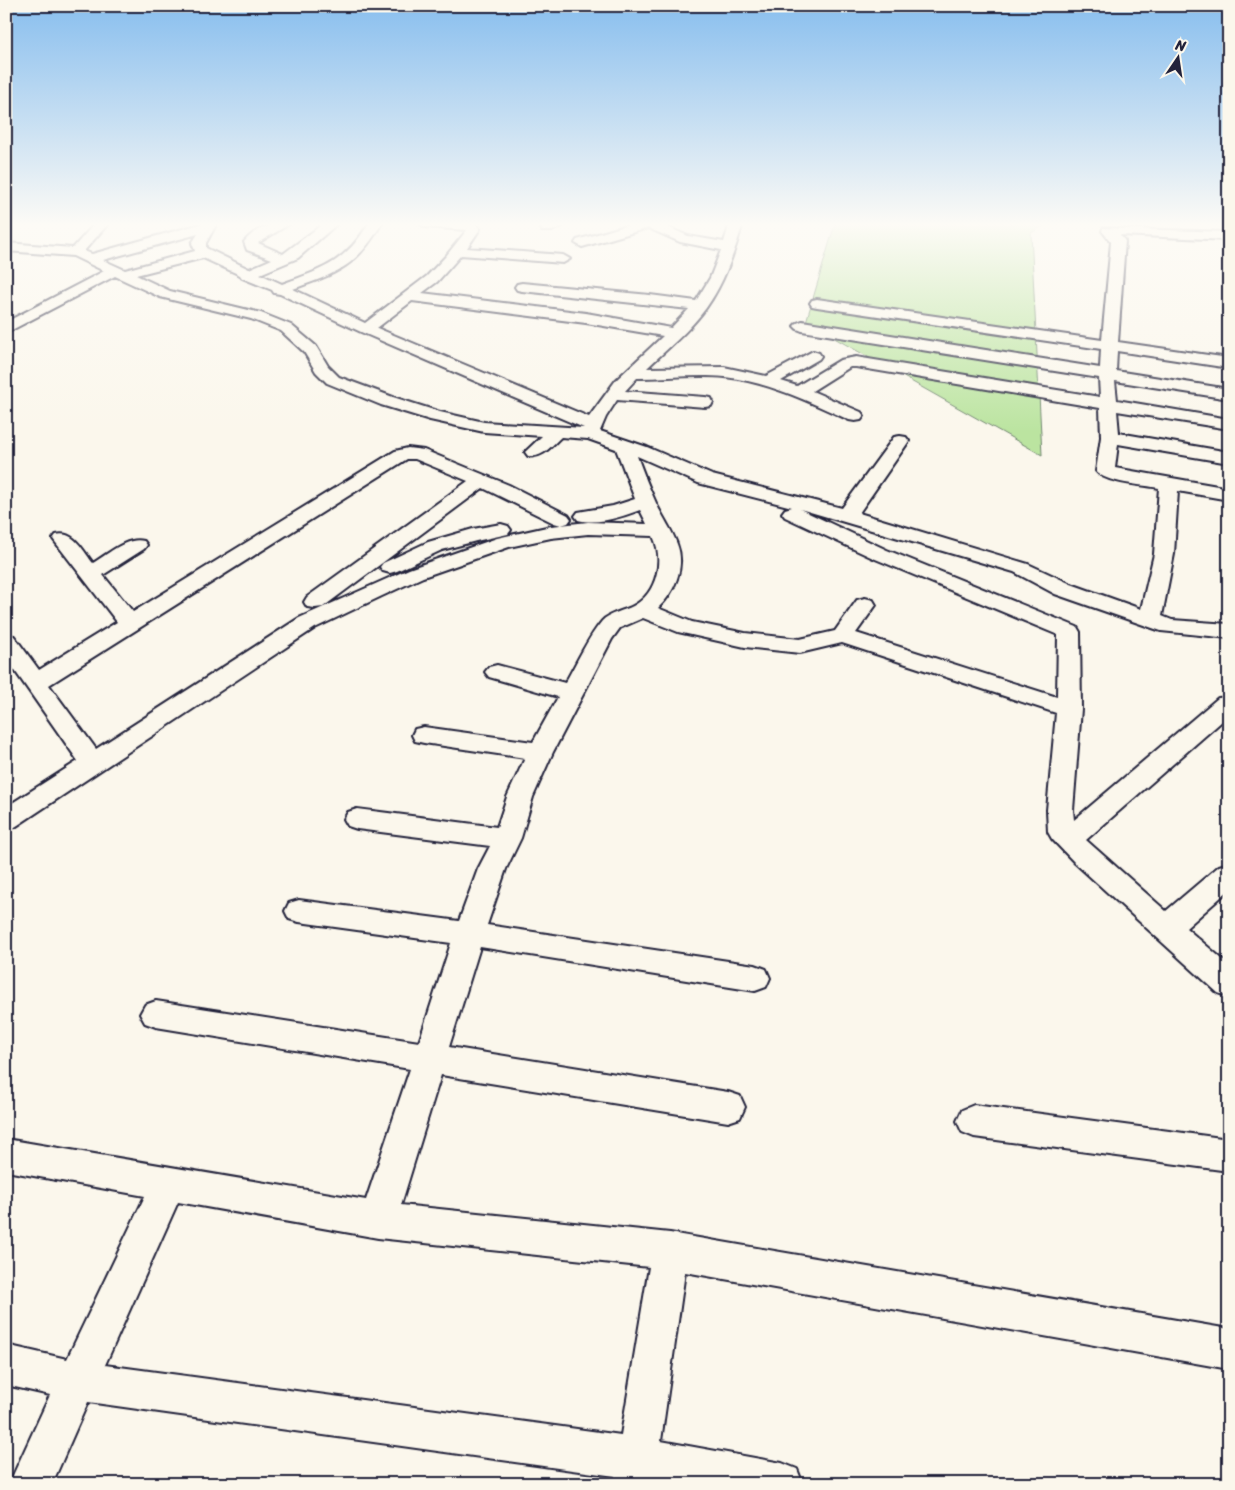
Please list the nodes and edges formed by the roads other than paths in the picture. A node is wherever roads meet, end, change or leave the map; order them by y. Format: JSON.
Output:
{"nodes":[{"id":1,"x":78,"y":293,"type":"edge"},
{"id":2,"x":162,"y":293,"type":"edge"},
{"id":3,"x":285,"y":293,"type":"edge"},
{"id":4,"x":414,"y":293,"type":"edge"},
{"id":5,"x":581,"y":293,"type":"edge"},
{"id":6,"x":707,"y":293,"type":"edge"},
{"id":7,"x":1115,"y":293,"type":"edge"},
{"id":8,"x":409,"y":296,"type":"junction"},
{"id":9,"x":817,"y":303,"type":"dead end"},
{"id":10,"x":700,"y":306,"type":"junction"},
{"id":11,"x":394,"y":308,"type":"junction"},
{"id":12,"x":507,"y":323,"type":"dead end"},
{"id":13,"x":802,"y":326,"type":"dead end"},
{"id":14,"x":6,"y":328,"type":"edge"},
{"id":15,"x":366,"y":329,"type":"junction"},
{"id":16,"x":580,"y":330,"type":"dead end"},
{"id":17,"x":675,"y":333,"type":"junction"},
{"id":18,"x":663,"y":344,"type":"junction"},
{"id":19,"x":1111,"y":346,"type":"junction"},
{"id":20,"x":813,"y":356,"type":"dead end"},
{"id":21,"x":1229,"y":363,"type":"edge"},
{"id":22,"x":634,"y":373,"type":"junction"},
{"id":23,"x":1107,"y":376,"type":"junction"},
{"id":24,"x":767,"y":382,"type":"junction"},
{"id":25,"x":801,"y":391,"type":"junction"},
{"id":26,"x":1229,"y":394,"type":"edge"},
{"id":27,"x":612,"y":395,"type":"junction"},
{"id":28,"x":705,"y":402,"type":"dead end"},
{"id":29,"x":1110,"y":406,"type":"junction"},
{"id":30,"x":855,"y":416,"type":"dead end"},
{"id":31,"x":1229,"y":424,"type":"edge"},
{"id":32,"x":591,"y":430,"type":"junction"},
{"id":33,"x":557,"y":432,"type":"junction"},
{"id":34,"x":1110,"y":437,"type":"junction"},
{"id":35,"x":900,"y":441,"type":"dead end"},
{"id":36,"x":624,"y":446,"type":"junction"},
{"id":37,"x":534,"y":452,"type":"dead end"},
{"id":38,"x":1229,"y":458,"type":"edge"},
{"id":39,"x":482,"y":480,"type":"junction"},
{"id":40,"x":1169,"y":484,"type":"junction"},
{"id":41,"x":734,"y":487,"type":"junction"},
{"id":42,"x":1229,"y":494,"type":"edge"},
{"id":43,"x":646,"y":502,"type":"junction"},
{"id":44,"x":847,"y":516,"type":"junction"},
{"id":45,"x":561,"y":520,"type":"junction"},
{"id":46,"x":661,"y":530,"type":"junction"},
{"id":47,"x":63,"y":539,"type":"dead end"},
{"id":48,"x":137,"y":545,"type":"dead end"},
{"id":49,"x":91,"y":574,"type":"junction"},
{"id":50,"x":315,"y":602,"type":"junction"},
{"id":51,"x":865,"y":604,"type":"dead end"},
{"id":52,"x":643,"y":610,"type":"junction"},
{"id":53,"x":1150,"y":619,"type":"junction"},
{"id":54,"x":130,"y":623,"type":"junction"},
{"id":55,"x":1229,"y":631,"type":"edge"},
{"id":56,"x":843,"y":636,"type":"junction"},
{"id":57,"x":6,"y":641,"type":"edge"},
{"id":58,"x":497,"y":672,"type":"dead end"},
{"id":59,"x":35,"y":683,"type":"junction"},
{"id":60,"x":573,"y":693,"type":"junction"},
{"id":61,"x":1229,"y":705,"type":"edge"},
{"id":62,"x":1069,"y":709,"type":"junction"},
{"id":63,"x":424,"y":735,"type":"dead end"},
{"id":64,"x":540,"y":752,"type":"junction"},
{"id":65,"x":89,"y":757,"type":"junction"},
{"id":66,"x":6,"y":801,"type":"edge"},
{"id":67,"x":357,"y":819,"type":"dead end"},
{"id":68,"x":6,"y":820,"type":"edge"},
{"id":69,"x":507,"y":838,"type":"junction"},
{"id":70,"x":1069,"y":840,"type":"junction"},
{"id":71,"x":1229,"y":874,"type":"edge"},
{"id":72,"x":299,"y":912,"type":"dead end"},
{"id":73,"x":1166,"y":928,"type":"junction"},
{"id":74,"x":469,"y":934,"type":"junction"},
{"id":75,"x":755,"y":978,"type":"dead end"},
{"id":76,"x":1229,"y":984,"type":"edge"},
{"id":77,"x":156,"y":1014,"type":"dead end"},
{"id":78,"x":430,"y":1058,"type":"junction"},
{"id":79,"x":728,"y":1107,"type":"dead end"},
{"id":80,"x":974,"y":1121,"type":"dead end"},
{"id":81,"x":6,"y":1155,"type":"edge"},
{"id":82,"x":1229,"y":1155,"type":"edge"},
{"id":83,"x":169,"y":1183,"type":"junction"},
{"id":84,"x":378,"y":1220,"type":"junction"},
{"id":85,"x":670,"y":1251,"type":"junction"},
{"id":86,"x":1229,"y":1349,"type":"edge"},
{"id":87,"x":6,"y":1365,"type":"edge"},
{"id":88,"x":78,"y":1382,"type":"junction"},
{"id":89,"x":636,"y":1471,"type":"edge"},
{"id":90,"x":30,"y":1484,"type":"edge"},
{"id":91,"x":782,"y":1484,"type":"edge"}],
"edges":[{"from":1,"to":14,"type":"street"},
{"from":2,"to":33,"type":"street"},
{"from":3,"to":15,"type":"street"},
{"from":4,"to":8,"type":"street"},
{"from":5,"to":10,"type":"street"},
{"from":6,"to":10,"type":"street"},
{"from":7,"to":19,"type":"street"},
{"from":8,"to":11,"type":"street"},
{"from":8,"to":17,"type":"street"},
{"from":9,"to":19,"type":"street"},
{"from":10,"to":17,"type":"street"},
{"from":11,"to":12,"type":"street"},
{"from":11,"to":15,"type":"street"},
{"from":13,"to":23,"type":"street"},
{"from":15,"to":32,"type":"street"},
{"from":16,"to":18,"type":"street"},
{"from":17,"to":18,"type":"street"},
{"from":18,"to":22,"type":"street"},
{"from":19,"to":21,"type":"street"},
{"from":19,"to":23,"type":"street"},
{"from":20,"to":24,"type":"street"},
{"from":22,"to":24,"type":"street"},
{"from":22,"to":27,"type":"street"},
{"from":23,"to":26,"type":"street"},
{"from":23,"to":29,"type":"street"},
{"from":24,"to":25,"type":"street"},
{"from":25,"to":29,"type":"street"},
{"from":25,"to":30,"type":"street"},
{"from":27,"to":28,"type":"street"},
{"from":27,"to":32,"type":"street"},
{"from":29,"to":31,"type":"street"},
{"from":29,"to":34,"type":"street"},
{"from":32,"to":33,"type":"street"},
{"from":32,"to":36,"type":"street"},
{"from":33,"to":37,"type":"street"},
{"from":34,"to":38,"type":"street"},
{"from":34,"to":40,"type":"street"},
{"from":35,"to":44,"type":"street"},
{"from":36,"to":41,"type":"street"},
{"from":36,"to":43,"type":"street"},
{"from":39,"to":45,"type":"street"},
{"from":39,"to":50,"type":"street"},
{"from":39,"to":54,"type":"street"},
{"from":40,"to":42,"type":"street"},
{"from":40,"to":53,"type":"street"},
{"from":41,"to":44,"type":"street"},
{"from":41,"to":62,"type":"street"},
{"from":43,"to":45,"type":"street"},
{"from":43,"to":46,"type":"street"},
{"from":44,"to":53,"type":"street"},
{"from":45,"to":50,"type":"street"},
{"from":46,"to":52,"type":"street"},
{"from":46,"to":65,"type":"street"},
{"from":47,"to":49,"type":"street"},
{"from":48,"to":49,"type":"street"},
{"from":49,"to":54,"type":"street"},
{"from":50,"to":65,"type":"street"},
{"from":51,"to":56,"type":"street"},
{"from":52,"to":56,"type":"street"},
{"from":52,"to":60,"type":"street"},
{"from":53,"to":55,"type":"street"},
{"from":54,"to":59,"type":"street"},
{"from":56,"to":62,"type":"street"},
{"from":57,"to":59,"type":"street"},
{"from":58,"to":60,"type":"street"},
{"from":59,"to":65,"type":"street"},
{"from":60,"to":64,"type":"street"},
{"from":61,"to":70,"type":"street"},
{"from":62,"to":70,"type":"street"},
{"from":63,"to":64,"type":"street"},
{"from":64,"to":69,"type":"street"},
{"from":65,"to":66,"type":"street"},
{"from":65,"to":68,"type":"street"},
{"from":67,"to":69,"type":"street"},
{"from":69,"to":74,"type":"street"},
{"from":70,"to":73,"type":"street"},
{"from":71,"to":73,"type":"street"},
{"from":72,"to":74,"type":"street"},
{"from":73,"to":76,"type":"street"},
{"from":74,"to":75,"type":"street"},
{"from":74,"to":78,"type":"street"},
{"from":77,"to":78,"type":"street"},
{"from":78,"to":79,"type":"street"},
{"from":78,"to":84,"type":"street"},
{"from":80,"to":82,"type":"street"},
{"from":81,"to":83,"type":"street"},
{"from":83,"to":84,"type":"street"},
{"from":83,"to":88,"type":"street"},
{"from":84,"to":85,"type":"street"},
{"from":85,"to":86,"type":"street"},
{"from":85,"to":89,"type":"street"},
{"from":87,"to":88,"type":"street"},
{"from":88,"to":89,"type":"street"},
{"from":88,"to":90,"type":"street"},
{"from":89,"to":91,"type":"street"}]}
